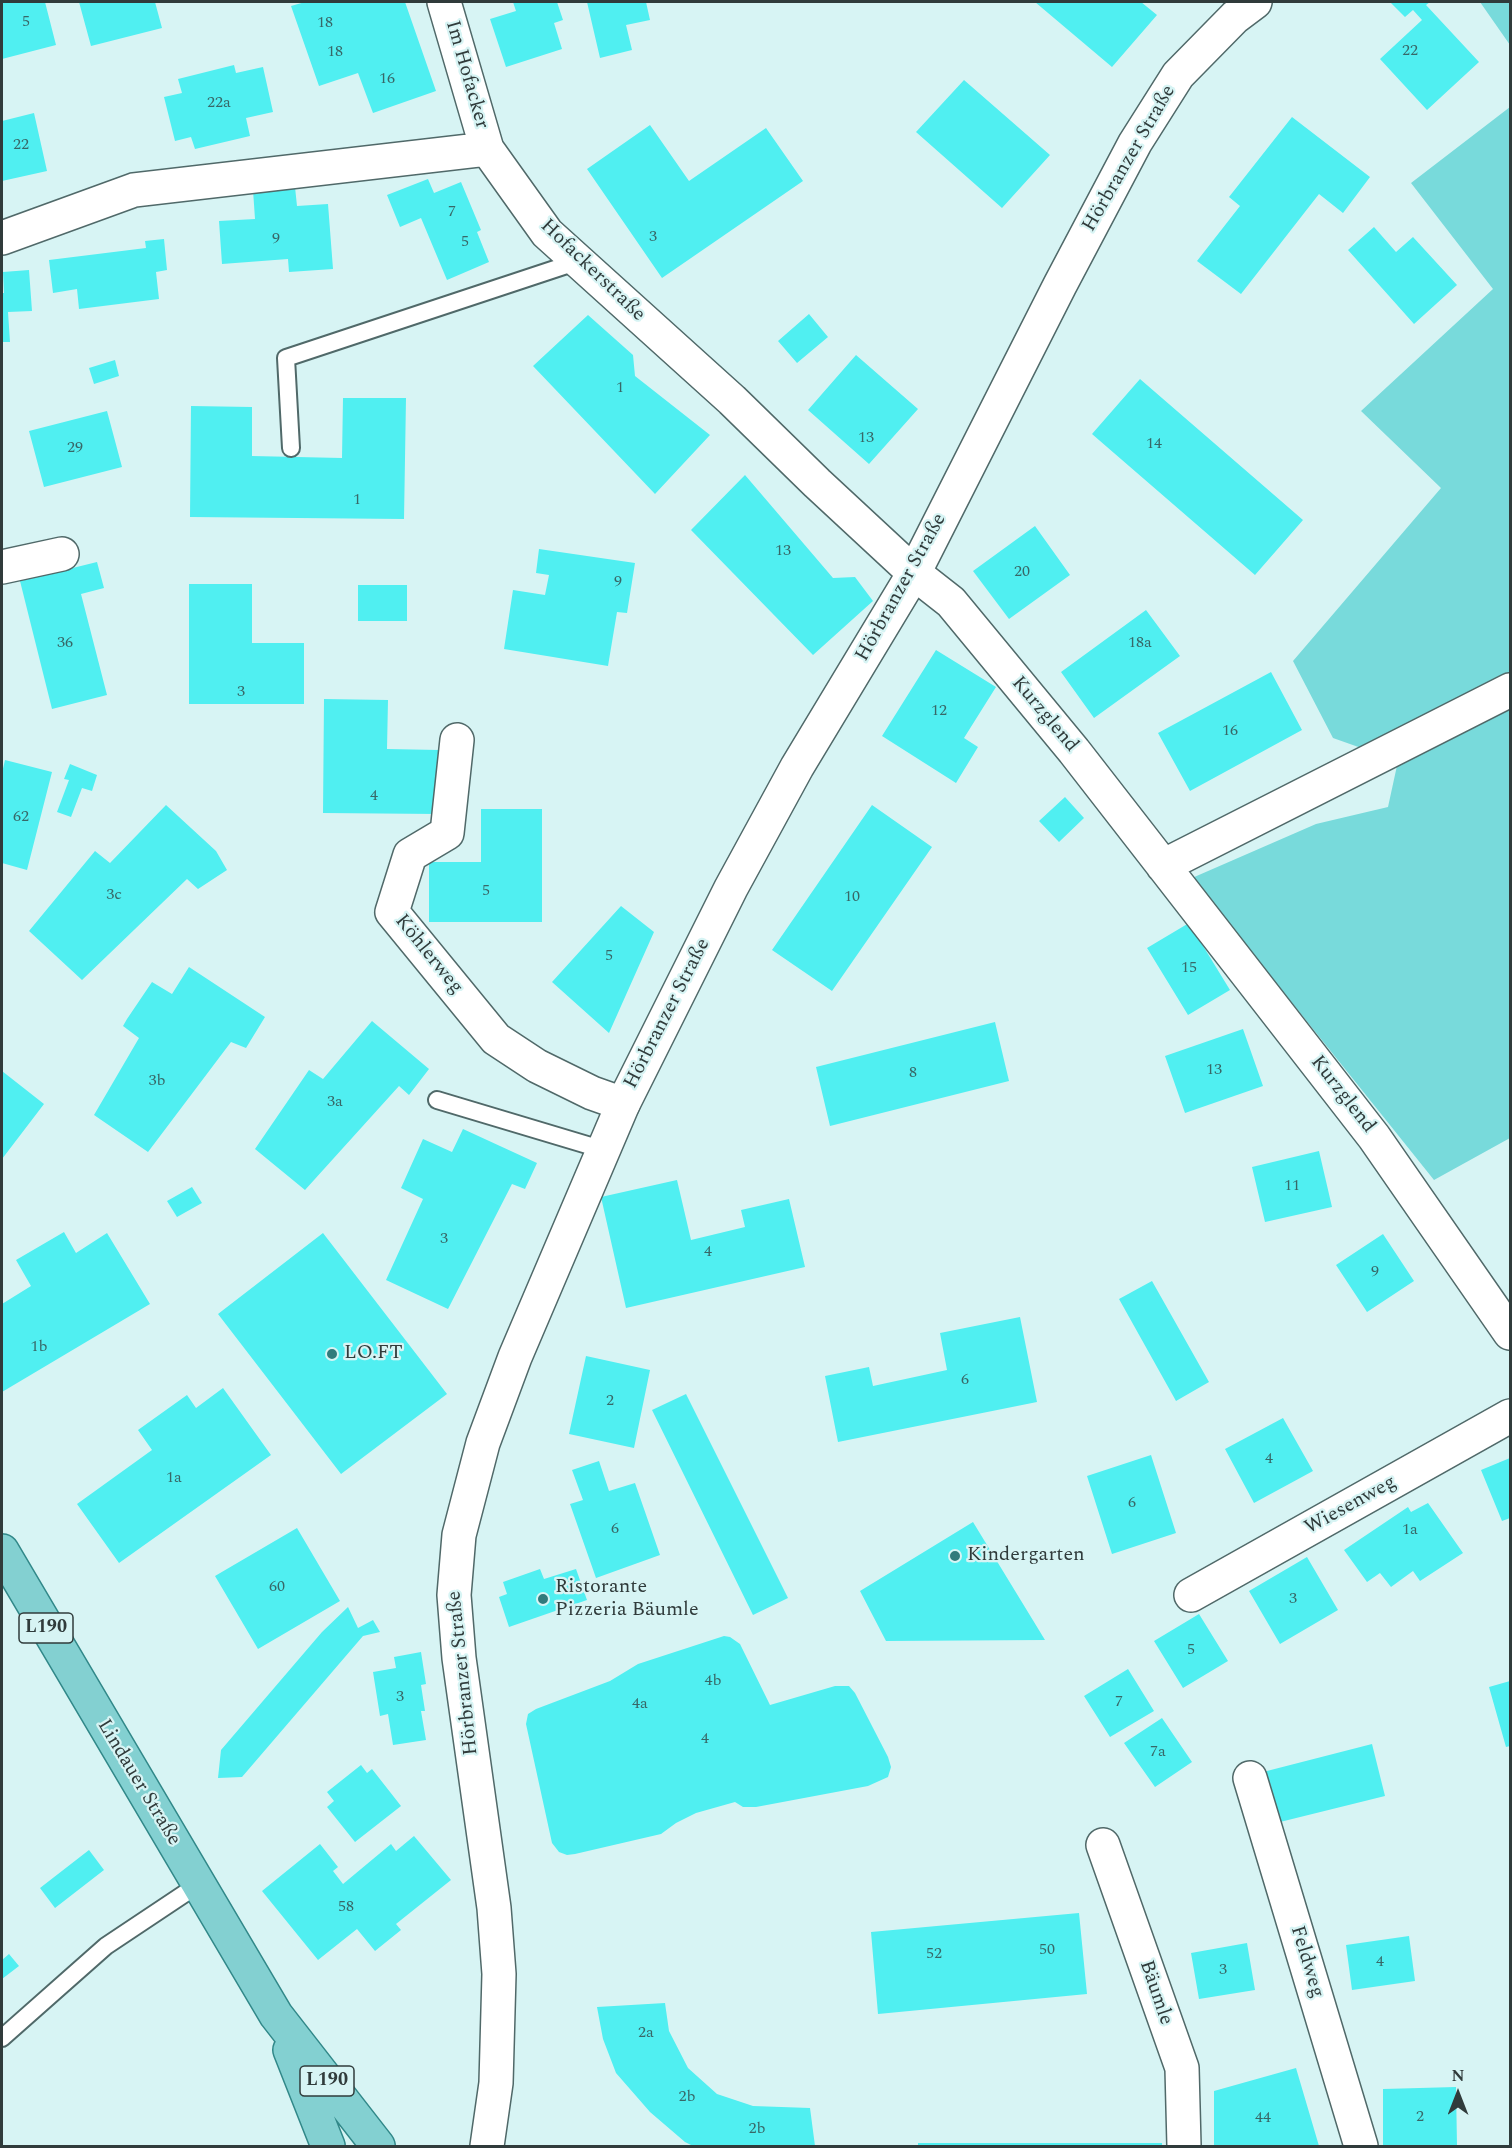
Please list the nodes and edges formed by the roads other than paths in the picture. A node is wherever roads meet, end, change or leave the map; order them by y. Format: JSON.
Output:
{"nodes":[{"id":1,"x":444,"y":2,"type":"edge"},
{"id":2,"x":1255,"y":2,"type":"edge"},
{"id":3,"x":487,"y":149,"type":"junction"},
{"id":4,"x":2,"y":238,"type":"edge"},
{"id":5,"x":579,"y":261,"type":"junction"},
{"id":6,"x":291,"y":448,"type":"dead end"},
{"id":7,"x":62,"y":554,"type":"dead end"},
{"id":8,"x":2,"y":567,"type":"edge"},
{"id":9,"x":914,"y":573,"type":"junction"},
{"id":10,"x":1510,"y":690,"type":"edge"},
{"id":11,"x":457,"y":740,"type":"dead end"},
{"id":12,"x":1163,"y":866,"type":"junction"},
{"id":13,"x":437,"y":1100,"type":"dead end"},
{"id":14,"x":623,"y":1104,"type":"junction"},
{"id":15,"x":604,"y":1150,"type":"junction"},
{"id":16,"x":1510,"y":1333,"type":"edge"},
{"id":17,"x":1510,"y":1416,"type":"edge"},
{"id":18,"x":2,"y":1551,"type":"edge"},
{"id":19,"x":1191,"y":1596,"type":"dead end"},
{"id":20,"x":1250,"y":1778,"type":"dead end"},
{"id":21,"x":1103,"y":1845,"type":"dead end"},
{"id":22,"x":199,"y":1884,"type":"junction"},
{"id":23,"x":276,"y":2015,"type":"junction"},
{"id":24,"x":2,"y":2038,"type":"edge"},
{"id":25,"x":328,"y":2146,"type":"edge"},
{"id":26,"x":378,"y":2146,"type":"edge"},
{"id":27,"x":486,"y":2146,"type":"edge"},
{"id":28,"x":1184,"y":2146,"type":"edge"},
{"id":29,"x":1361,"y":2146,"type":"edge"}],
"edges":[{"from":1,"to":3,"type":"street","name":"Im Hofacker"},
{"from":2,"to":9,"type":"street","name":"Hörbranzer Straße"},
{"from":3,"to":4,"type":"street"},
{"from":3,"to":5,"type":"street","name":"Hofackerstraße"},
{"from":5,"to":6,"type":"lane"},
{"from":5,"to":9,"type":"street","name":"Hofackerstraße"},
{"from":7,"to":8,"type":"street"},
{"from":9,"to":12,"type":"street","name":"Kurzglend"},
{"from":9,"to":14,"type":"street","name":"Hörbranzer Straße"},
{"from":10,"to":12,"type":"street"},
{"from":11,"to":14,"type":"street","name":"Köhlerweg"},
{"from":12,"to":16,"type":"street","name":"Kurzglend"},
{"from":13,"to":15,"type":"lane"},
{"from":14,"to":15,"type":"street","name":"Hörbranzer Straße"},
{"from":15,"to":27,"type":"street","name":"Hörbranzer Straße"},
{"from":17,"to":19,"type":"street","name":"Wiesenweg"},
{"from":18,"to":22,"type":"main road","name":"Lindauer Straße","number":"L190"},
{"from":20,"to":29,"type":"street","name":"Feldweg"},
{"from":21,"to":28,"type":"street","name":"Bäumle"},
{"from":22,"to":23,"type":"main road","name":"Lindauer Straße","number":"L190"},
{"from":22,"to":24,"type":"lane"},
{"from":23,"to":25,"type":"main road","name":"Lindauer Straße","number":"L190"},
{"from":23,"to":26,"type":"main road","name":"Lindauer Straße","number":"L190"}]}
